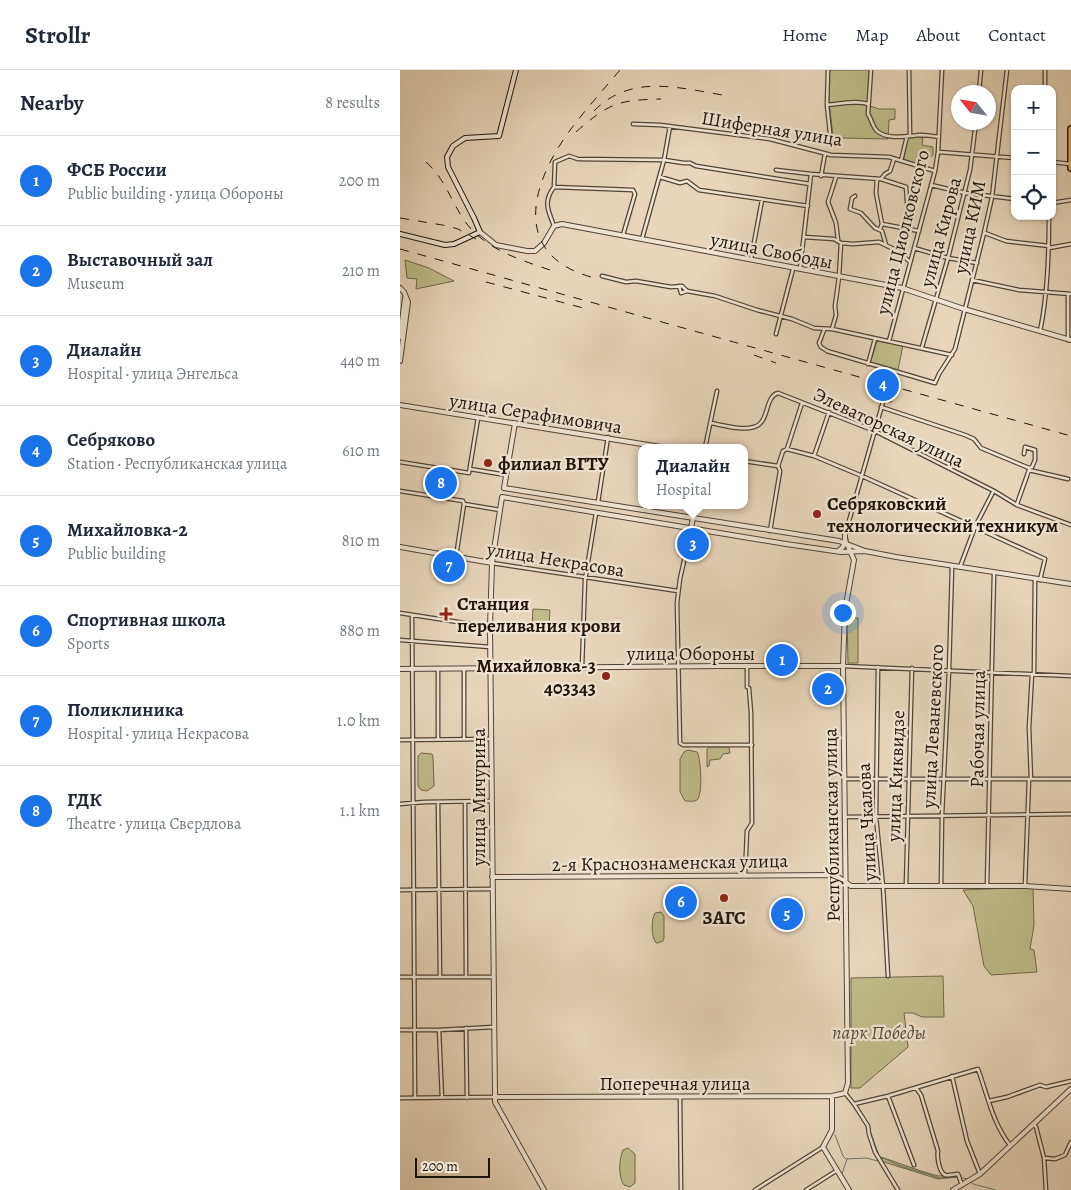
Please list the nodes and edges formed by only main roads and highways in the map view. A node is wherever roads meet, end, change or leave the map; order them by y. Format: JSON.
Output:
{"nodes":[{"id":1,"x":1071,"y":129,"type":"edge"},
{"id":2,"x":1070,"y":164,"type":"edge"},
{"id":3,"x":1071,"y":168,"type":"edge"}],
"edges":[{"from":1,"to":2,"type":"main road"},
{"from":2,"to":3,"type":"main road"}]}
